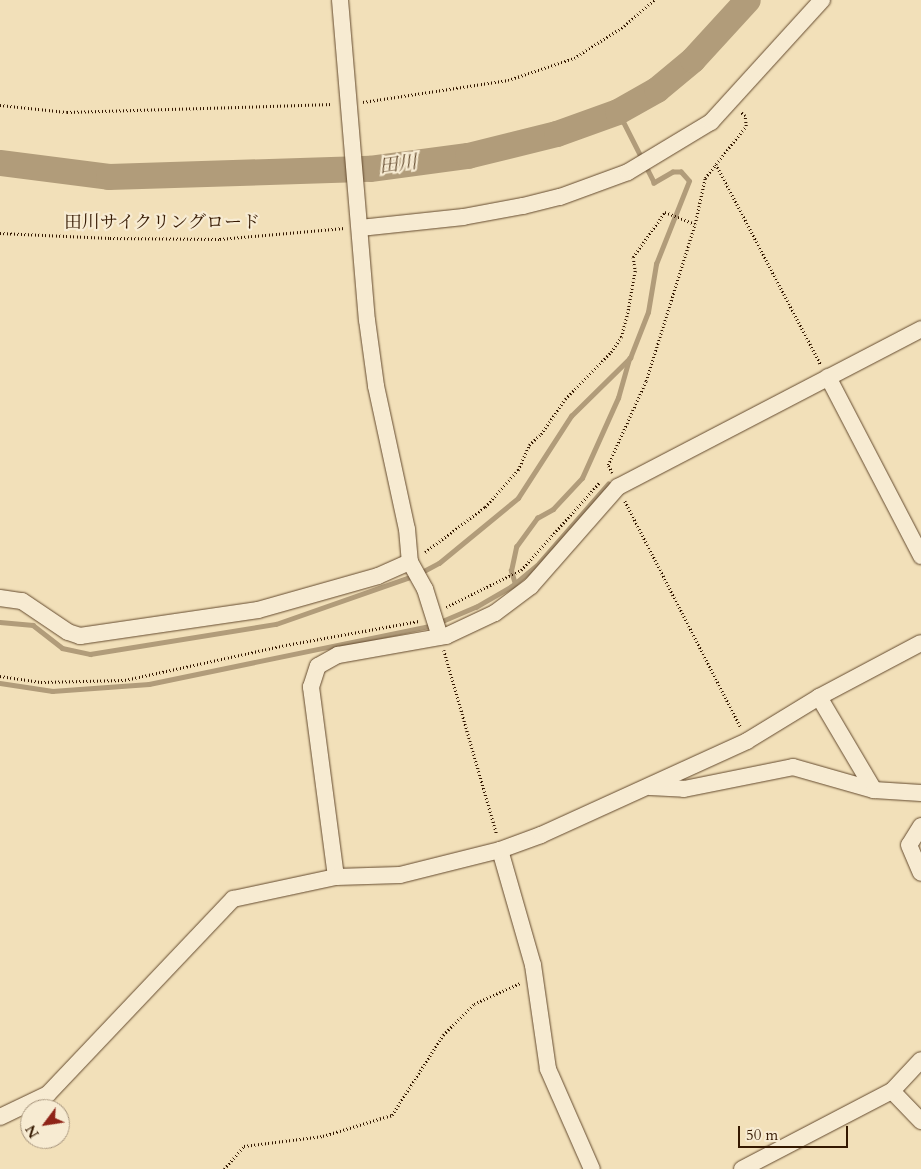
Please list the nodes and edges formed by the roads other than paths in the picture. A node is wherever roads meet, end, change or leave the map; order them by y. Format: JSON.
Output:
{"nodes":[{"id":1,"x":340,"y":0,"type":"edge"},
{"id":2,"x":822,"y":0,"type":"edge"},
{"id":3,"x":357,"y":225,"type":"junction"},
{"id":4,"x":921,"y":329,"type":"edge"},
{"id":5,"x":828,"y":377,"type":"junction"},
{"id":6,"x":921,"y":556,"type":"edge"},
{"id":7,"x":410,"y":562,"type":"junction"},
{"id":8,"x":0,"y":598,"type":"edge"},
{"id":9,"x":436,"y":625,"type":"junction"},
{"id":10,"x":921,"y":643,"type":"edge"},
{"id":11,"x":819,"y":697,"type":"junction"},
{"id":12,"x":648,"y":787,"type":"junction"},
{"id":13,"x":874,"y":790,"type":"junction"},
{"id":14,"x":921,"y":793,"type":"edge"},
{"id":15,"x":921,"y":826,"type":"edge"},
{"id":16,"x":500,"y":850,"type":"junction"},
{"id":17,"x":921,"y":873,"type":"edge"},
{"id":18,"x":336,"y":877,"type":"junction"},
{"id":19,"x":921,"y":1060,"type":"edge"},
{"id":20,"x":892,"y":1091,"type":"junction"},
{"id":21,"x":0,"y":1117,"type":"edge"},
{"id":22,"x":921,"y":1121,"type":"edge"},
{"id":23,"x":592,"y":1169,"type":"edge"},
{"id":24,"x":742,"y":1169,"type":"edge"}],
"edges":[{"from":1,"to":3,"type":"street"},
{"from":2,"to":3,"type":"street"},
{"from":3,"to":7,"type":"street"},
{"from":4,"to":5,"type":"street"},
{"from":5,"to":6,"type":"street"},
{"from":5,"to":9,"type":"street"},
{"from":7,"to":8,"type":"street"},
{"from":7,"to":9,"type":"street"},
{"from":9,"to":18,"type":"street"},
{"from":10,"to":11,"type":"street"},
{"from":11,"to":12,"type":"street"},
{"from":11,"to":13,"type":"street"},
{"from":12,"to":13,"type":"street"},
{"from":12,"to":16,"type":"street"},
{"from":13,"to":14,"type":"street"},
{"from":15,"to":17,"type":"street"},
{"from":16,"to":18,"type":"street"},
{"from":16,"to":23,"type":"street"},
{"from":18,"to":21,"type":"street"},
{"from":19,"to":20,"type":"street"},
{"from":20,"to":22,"type":"street"},
{"from":20,"to":24,"type":"street"}]}
